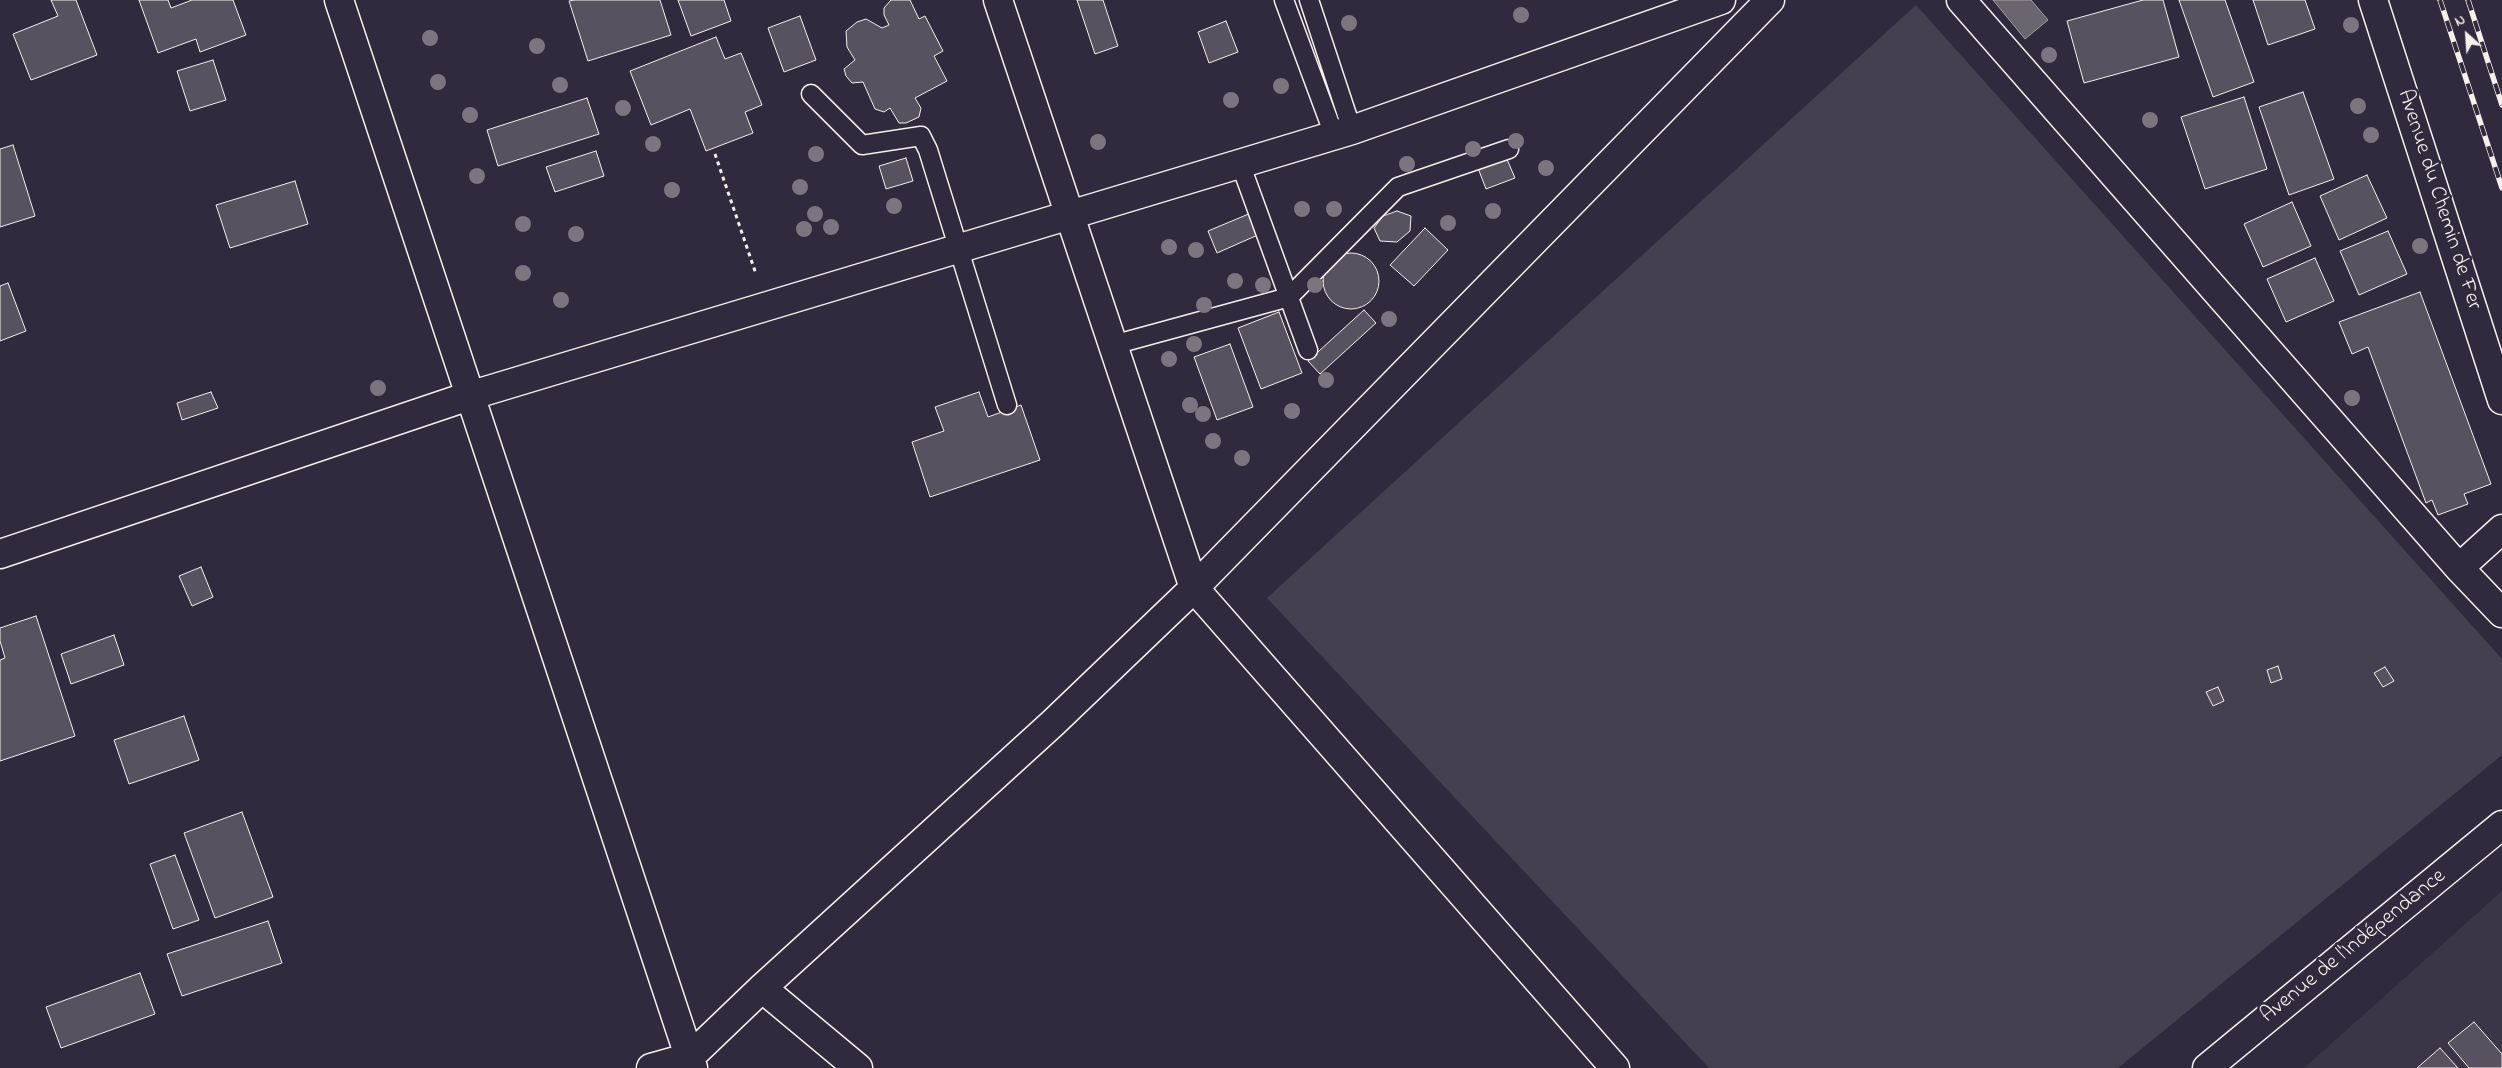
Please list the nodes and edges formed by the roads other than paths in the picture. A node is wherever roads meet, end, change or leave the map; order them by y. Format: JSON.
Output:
{"nodes":[{"id":1,"x":339,"y":0,"type":"edge"},
{"id":2,"x":998,"y":0,"type":"edge"},
{"id":3,"x":1284,"y":0,"type":"edge"},
{"id":4,"x":1309,"y":0,"type":"edge"},
{"id":5,"x":1720,"y":0,"type":"edge"},
{"id":6,"x":1770,"y":0,"type":"edge"},
{"id":7,"x":1961,"y":0,"type":"edge"},
{"id":8,"x":2374,"y":0,"type":"edge"},
{"id":9,"x":811,"y":94,"type":"dead end"},
{"id":10,"x":1343,"y":133,"type":"junction"},
{"id":11,"x":1509,"y":149,"type":"dead end"},
{"id":12,"x":1240,"y":163,"type":"junction"},
{"id":13,"x":1070,"y":214,"type":"junction"},
{"id":14,"x":957,"y":248,"type":"junction"},
{"id":15,"x":1289,"y":297,"type":"junction"},
{"id":16,"x":1113,"y":345,"type":"junction"},
{"id":17,"x":1308,"y":350,"type":"dead end"},
{"id":18,"x":469,"y":396,"type":"junction"},
{"id":19,"x":2502,"y":400,"type":"edge"},
{"id":20,"x":1008,"y":405,"type":"dead end"},
{"id":21,"x":2502,"y":529,"type":"edge"},
{"id":22,"x":0,"y":554,"type":"edge"},
{"id":23,"x":2459,"y":568,"type":"junction"},
{"id":24,"x":1194,"y":588,"type":"junction"},
{"id":25,"x":2502,"y":613,"type":"edge"},
{"id":26,"x":2502,"y":825,"type":"edge"},
{"id":27,"x":762,"y":988,"type":"junction"},
{"id":28,"x":692,"y":1062,"type":"edge"},
{"id":29,"x":651,"y":1068,"type":"edge"},
{"id":30,"x":858,"y":1068,"type":"edge"},
{"id":31,"x":1615,"y":1068,"type":"edge"},
{"id":32,"x":2207,"y":1068,"type":"edge"}],
"edges":[{"from":1,"to":18,"type":"main road"},
{"from":2,"to":13,"type":"main road"},
{"from":3,"to":10,"type":"lane"},
{"from":4,"to":10,"type":"lane"},
{"from":5,"to":10,"type":"main road"},
{"from":6,"to":24,"type":"main road"},
{"from":7,"to":23,"type":"main road"},
{"from":8,"to":19,"type":"main road","name":"Avenue du Chemin de Fer"},
{"from":9,"to":14,"type":"lane"},
{"from":10,"to":12,"type":"main road"},
{"from":11,"to":15,"type":"lane"},
{"from":12,"to":13,"type":"main road"},
{"from":12,"to":15,"type":"lane"},
{"from":13,"to":14,"type":"main road"},
{"from":13,"to":16,"type":"main road"},
{"from":14,"to":18,"type":"main road"},
{"from":14,"to":20,"type":"lane"},
{"from":15,"to":16,"type":"lane"},
{"from":15,"to":17,"type":"lane"},
{"from":16,"to":24,"type":"main road"},
{"from":18,"to":22,"type":"main road"},
{"from":18,"to":28,"type":"main road"},
{"from":21,"to":23,"type":"main road"},
{"from":23,"to":25,"type":"main road"},
{"from":24,"to":27,"type":"main road"},
{"from":24,"to":31,"type":"main road"},
{"from":26,"to":32,"type":"main road","name":"Avenue de l'Indépendance"},
{"from":27,"to":28,"type":"main road"},
{"from":27,"to":30,"type":"main road"},
{"from":28,"to":29,"type":"main road"}]}
